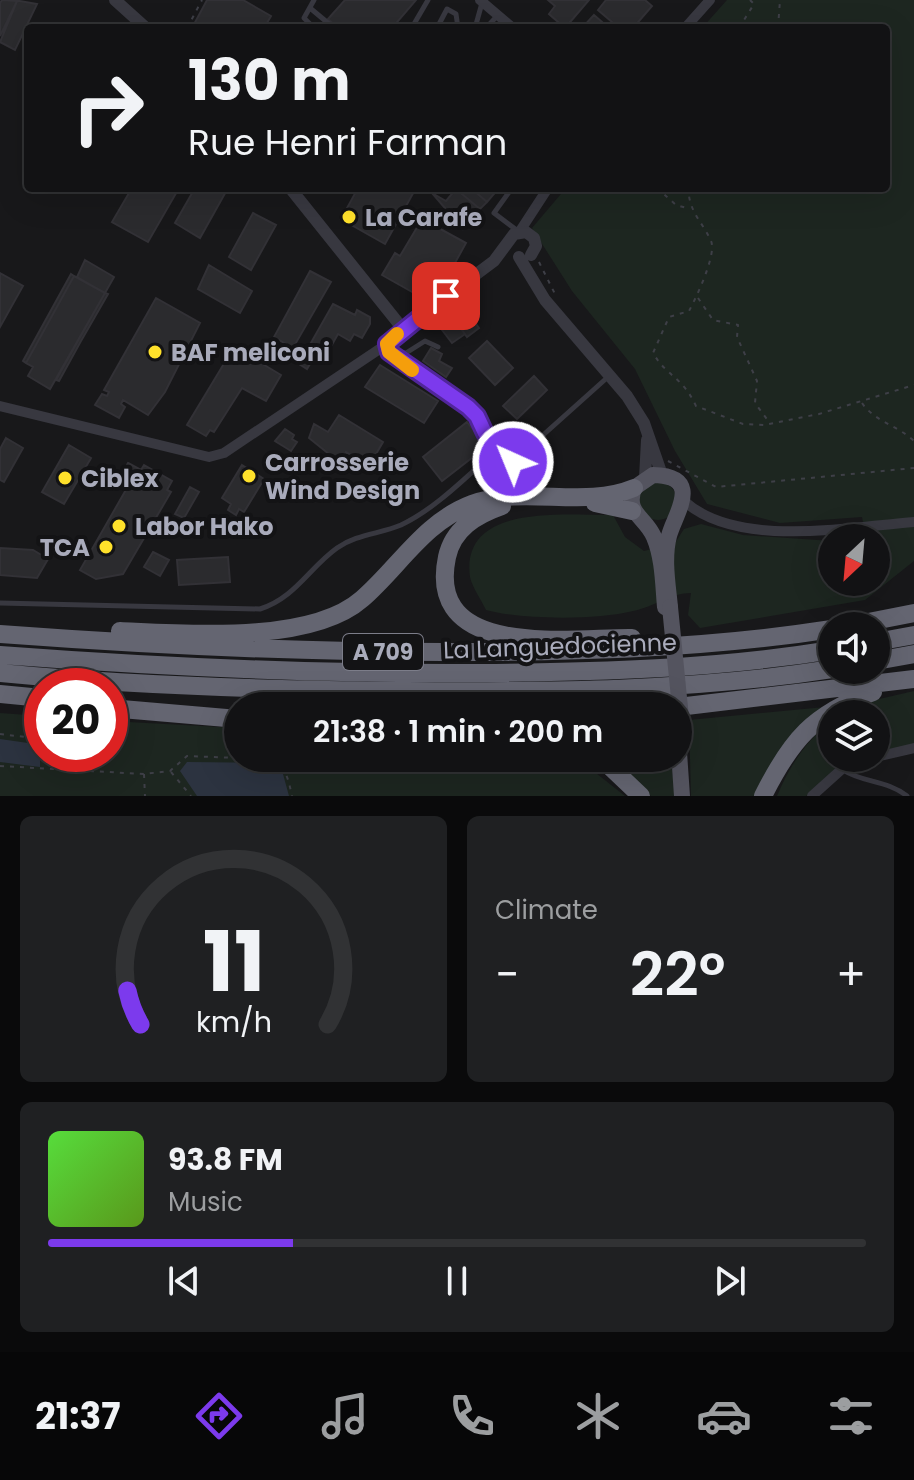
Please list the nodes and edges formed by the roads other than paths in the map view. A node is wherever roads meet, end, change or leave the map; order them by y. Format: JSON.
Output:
{"nodes":[{"id":1,"x":115,"y":0,"type":"edge"},
{"id":2,"x":314,"y":0,"type":"edge"},
{"id":3,"x":428,"y":0,"type":"edge"},
{"id":4,"x":710,"y":0,"type":"edge"},
{"id":5,"x":481,"y":1,"type":"edge"},
{"id":6,"x":310,"y":8,"type":"junction"},
{"id":7,"x":498,"y":15,"type":"junction"},
{"id":8,"x":142,"y":24,"type":"edge"},
{"id":9,"x":310,"y":24,"type":"edge"},
{"id":10,"x":329,"y":24,"type":"edge"},
{"id":11,"x":414,"y":24,"type":"dead end"},
{"id":12,"x":439,"y":24,"type":"edge"},
{"id":13,"x":457,"y":24,"type":"edge"},
{"id":14,"x":476,"y":24,"type":"edge"},
{"id":15,"x":490,"y":24,"type":"edge"},
{"id":16,"x":508,"y":24,"type":"edge"},
{"id":17,"x":689,"y":24,"type":"edge"},
{"id":18,"x":293,"y":192,"type":"edge"},
{"id":19,"x":509,"y":192,"type":"edge"},
{"id":20,"x":545,"y":192,"type":"edge"},
{"id":21,"x":521,"y":245,"type":"junction"},
{"id":22,"x":403,"y":329,"type":"junction"},
{"id":23,"x":387,"y":344,"type":"junction"},
{"id":24,"x":438,"y":347,"type":"dead end"},
{"id":25,"x":609,"y":376,"type":"junction"},
{"id":26,"x":0,"y":406,"type":"edge"},
{"id":27,"x":647,"y":437,"type":"junction"},
{"id":28,"x":499,"y":448,"type":"junction"},
{"id":29,"x":662,"y":475,"type":"junction"},
{"id":30,"x":639,"y":483,"type":"junction"},
{"id":31,"x":632,"y":511,"type":"junction"},
{"id":32,"x":679,"y":513,"type":"junction"},
{"id":33,"x":914,"y":522,"type":"edge"},
{"id":34,"x":646,"y":525,"type":"junction"},
{"id":35,"x":0,"y":603,"type":"edge"},
{"id":36,"x":668,"y":607,"type":"junction"},
{"id":37,"x":914,"y":613,"type":"edge"},
{"id":38,"x":890,"y":618,"type":"edge"},
{"id":39,"x":0,"y":622,"type":"edge"},
{"id":40,"x":818,"y":631,"type":"edge"},
{"id":41,"x":0,"y":634,"type":"edge"},
{"id":42,"x":914,"y":635,"type":"edge"},
{"id":43,"x":766,"y":638,"type":"junction"},
{"id":44,"x":890,"y":639,"type":"edge"},
{"id":45,"x":818,"y":651,"type":"edge"},
{"id":46,"x":914,"y":654,"type":"edge"},
{"id":47,"x":0,"y":655,"type":"edge"},
{"id":48,"x":890,"y":658,"type":"edge"},
{"id":49,"x":818,"y":671,"type":"edge"},
{"id":50,"x":0,"y":673,"type":"edge"},
{"id":51,"x":908,"y":680,"type":"edge"},
{"id":52,"x":675,"y":692,"type":"edge"},
{"id":53,"x":676,"y":692,"type":"edge"},
{"id":54,"x":0,"y":694,"type":"edge"},
{"id":55,"x":24,"y":697,"type":"edge"},
{"id":56,"x":128,"y":703,"type":"edge"},
{"id":57,"x":692,"y":704,"type":"edge"},
{"id":58,"x":224,"y":708,"type":"edge"},
{"id":59,"x":128,"y":710,"type":"edge"},
{"id":60,"x":224,"y":718,"type":"edge"},
{"id":61,"x":914,"y":748,"type":"edge"},
{"id":62,"x":890,"y":754,"type":"edge"},
{"id":63,"x":616,"y":772,"type":"edge"},
{"id":64,"x":683,"y":772,"type":"edge"},
{"id":65,"x":839,"y":772,"type":"edge"},
{"id":66,"x":846,"y":772,"type":"edge"},
{"id":67,"x":641,"y":796,"type":"edge"},
{"id":68,"x":685,"y":796,"type":"edge"},
{"id":69,"x":763,"y":796,"type":"edge"},
{"id":70,"x":812,"y":796,"type":"edge"},
{"id":71,"x":907,"y":796,"type":"edge"}],
"edges":[{"from":1,"to":8,"type":"street"},
{"from":2,"to":6,"type":"lane"},
{"from":3,"to":11,"type":"lane"},
{"from":4,"to":17,"type":"street"},
{"from":5,"to":7,"type":"street"},
{"from":5,"to":14,"type":"lane"},
{"from":6,"to":9,"type":"lane"},
{"from":6,"to":10,"type":"lane"},
{"from":7,"to":15,"type":"lane"},
{"from":7,"to":16,"type":"street"},
{"from":12,"to":13,"type":"lane"},
{"from":18,"to":22,"type":"street"},
{"from":19,"to":21,"type":"lane"},
{"from":20,"to":21,"type":"street"},
{"from":21,"to":22,"type":"street"},
{"from":21,"to":25,"type":"street"},
{"from":22,"to":23,"type":"street"},
{"from":23,"to":24,"type":"lane"},
{"from":23,"to":26,"type":"street"},
{"from":23,"to":28,"type":"lane"},
{"from":25,"to":27,"type":"street"},
{"from":25,"to":28,"type":"lane"},
{"from":27,"to":29,"type":"street"},
{"from":27,"to":30,"type":"street"},
{"from":28,"to":35,"type":"lane"},
{"from":29,"to":30,"type":"main road"},
{"from":29,"to":32,"type":"main road"},
{"from":30,"to":31,"type":"main road"},
{"from":30,"to":39,"type":"highway"},
{"from":31,"to":34,"type":"main road"},
{"from":31,"to":43,"type":"highway"},
{"from":32,"to":33,"type":"street"},
{"from":32,"to":34,"type":"main road"},
{"from":32,"to":36,"type":"main road"},
{"from":34,"to":36,"type":"main road"},
{"from":36,"to":52,"type":"main road","bridge":true},
{"from":36,"to":53,"type":"main road","bridge":true},
{"from":37,"to":38,"type":"highway"},
{"from":40,"to":43,"type":"highway","number":"A 709"},
{"from":41,"to":43,"type":"highway","number":"A 709"},
{"from":42,"to":44,"type":"highway"},
{"from":45,"to":47,"type":"highway","name":"La Languedocienne"},
{"from":46,"to":48,"type":"highway"},
{"from":49,"to":50,"type":"highway","name":"La Languedocienne"},
{"from":51,"to":57,"type":"highway"},
{"from":51,"to":69,"type":"highway"},
{"from":54,"to":55,"type":"highway"},
{"from":56,"to":58,"type":"highway"},
{"from":59,"to":60,"type":"highway"},
{"from":61,"to":62,"type":"street"},
{"from":63,"to":67,"type":"highway"},
{"from":64,"to":68,"type":"main road"},
{"from":65,"to":70,"type":"street"},
{"from":66,"to":71,"type":"lane"}]}
